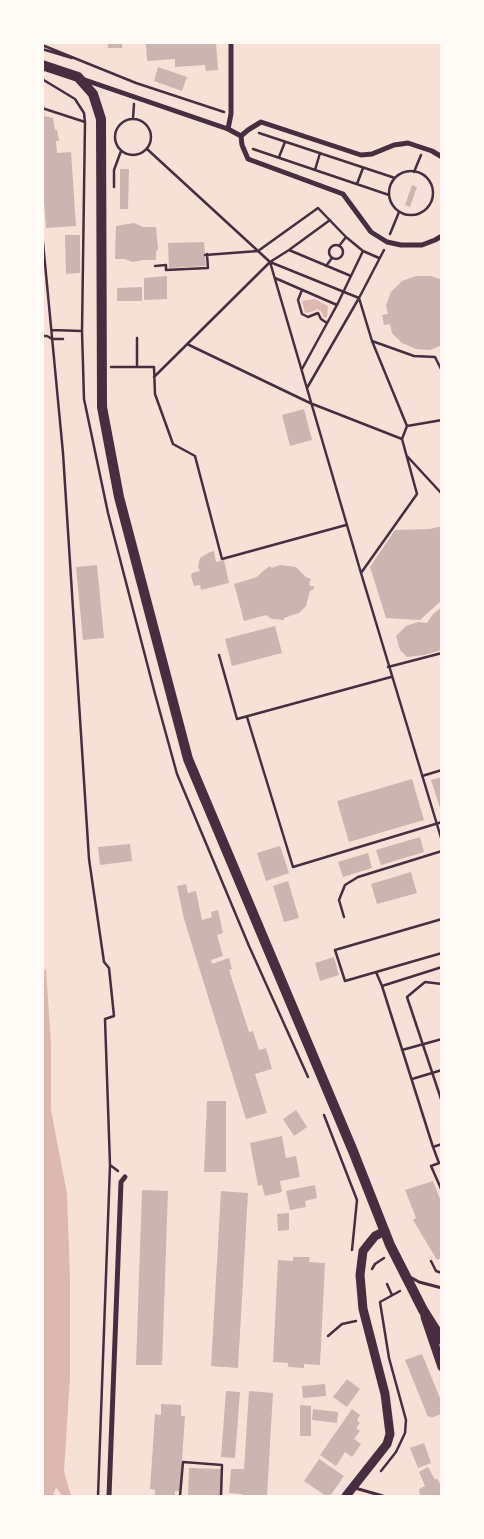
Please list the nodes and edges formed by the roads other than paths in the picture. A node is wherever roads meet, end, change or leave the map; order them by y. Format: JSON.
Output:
{"nodes":[{"id":1,"x":231,"y":42,"type":"edge"},
{"id":2,"x":46,"y":66,"type":"edge"},
{"id":3,"x":78,"y":77,"type":"junction"},
{"id":4,"x":228,"y":129,"type":"junction"},
{"id":5,"x":241,"y":136,"type":"junction"},
{"id":6,"x":442,"y":157,"type":"edge"},
{"id":7,"x":442,"y":238,"type":"edge"},
{"id":8,"x":125,"y":1177,"type":"dead end"},
{"id":9,"x":385,"y":1232,"type":"junction"},
{"id":10,"x":403,"y":1270,"type":"junction"},
{"id":11,"x":442,"y":1288,"type":"edge"},
{"id":12,"x":423,"y":1310,"type":"junction"},
{"id":13,"x":442,"y":1340,"type":"edge"},
{"id":14,"x":442,"y":1367,"type":"edge"},
{"id":15,"x":354,"y":1488,"type":"junction"},
{"id":16,"x":109,"y":1496,"type":"edge"},
{"id":17,"x":346,"y":1496,"type":"edge"},
{"id":18,"x":383,"y":1496,"type":"edge"}],
"edges":[{"from":1,"to":4,"type":"street"},
{"from":2,"to":3,"type":"main road"},
{"from":3,"to":4,"type":"street"},
{"from":3,"to":9,"type":"main road"},
{"from":4,"to":5,"type":"street"},
{"from":5,"to":6,"type":"street"},
{"from":5,"to":7,"type":"street"},
{"from":8,"to":16,"type":"street"},
{"from":9,"to":10,"type":"main road"},
{"from":9,"to":15,"type":"main road"},
{"from":10,"to":11,"type":"lane"},
{"from":10,"to":12,"type":"main road"},
{"from":12,"to":13,"type":"main road"},
{"from":12,"to":14,"type":"main road"},
{"from":15,"to":17,"type":"main road"},
{"from":15,"to":18,"type":"lane"}]}
